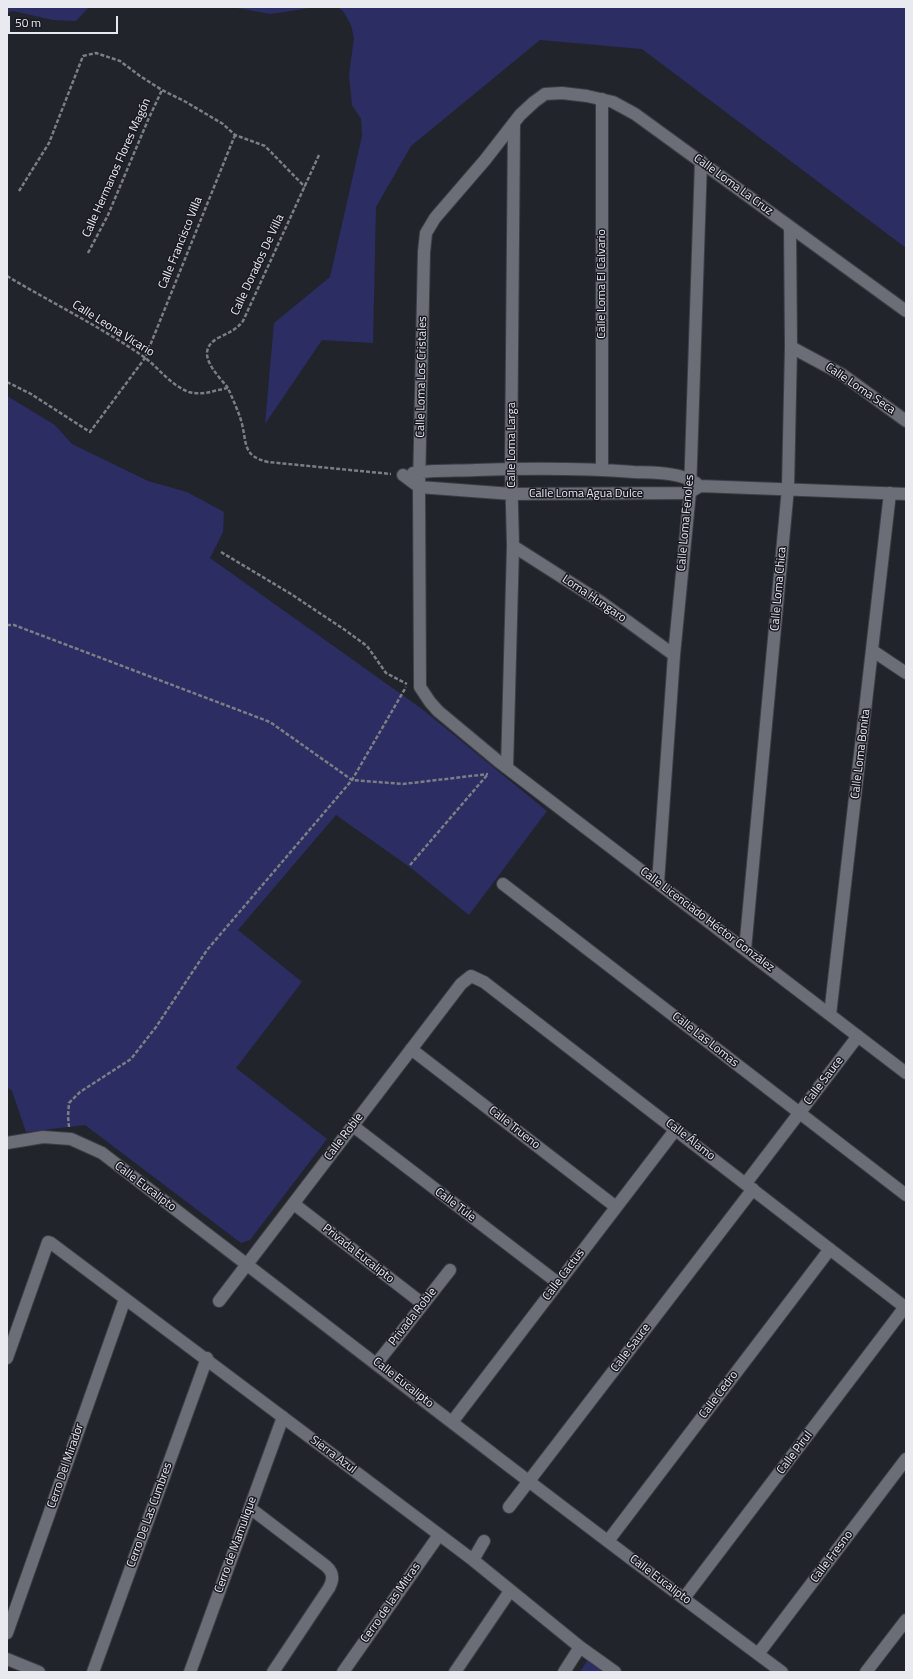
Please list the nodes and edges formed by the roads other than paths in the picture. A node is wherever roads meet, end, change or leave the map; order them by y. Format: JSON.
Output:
{"nodes":[{"id":1,"x":545,"y":94,"type":"joint"},
{"id":2,"x":602,"y":99,"type":"junction"},
{"id":3,"x":514,"y":123,"type":"junction"},
{"id":4,"x":701,"y":161,"type":"junction"},
{"id":5,"x":790,"y":227,"type":"junction"},
{"id":6,"x":906,"y":311,"type":"edge"},
{"id":7,"x":791,"y":347,"type":"junction"},
{"id":8,"x":906,"y":422,"type":"edge"},
{"id":9,"x":511,"y":468,"type":"junction"},
{"id":10,"x":602,"y":470,"type":"junction"},
{"id":11,"x":420,"y":472,"type":"junction"},
{"id":12,"x":695,"y":482,"type":"junction"},
{"id":13,"x":419,"y":487,"type":"junction"},
{"id":14,"x":788,"y":488,"type":"junction"},
{"id":15,"x":690,"y":492,"type":"junction"},
{"id":16,"x":890,"y":493,"type":"junction"},
{"id":17,"x":512,"y":494,"type":"junction"},
{"id":18,"x":906,"y":494,"type":"edge"},
{"id":19,"x":513,"y":546,"type":"junction"},
{"id":20,"x":873,"y":651,"type":"junction"},
{"id":21,"x":674,"y":655,"type":"junction"},
{"id":22,"x":906,"y":673,"type":"edge"},
{"id":23,"x":430,"y":702,"type":"joint"},
{"id":24,"x":503,"y":764,"type":"junction"},
{"id":25,"x":658,"y":883,"type":"junction"},
{"id":26,"x":503,"y":884,"type":"dead end"},
{"id":27,"x":745,"y":950,"type":"junction"},
{"id":28,"x":471,"y":976,"type":"joint"},
{"id":29,"x":830,"y":1015,"type":"junction"},
{"id":30,"x":858,"y":1036,"type":"junction"},
{"id":31,"x":411,"y":1050,"type":"junction"},
{"id":32,"x":906,"y":1073,"type":"edge"},
{"id":33,"x":800,"y":1113,"type":"junction"},
{"id":34,"x":353,"y":1126,"type":"junction"},
{"id":35,"x":676,"y":1129,"type":"junction"},
{"id":36,"x":7,"y":1143,"type":"edge"},
{"id":37,"x":749,"y":1186,"type":"junction"},
{"id":38,"x":906,"y":1195,"type":"edge"},
{"id":39,"x":294,"y":1204,"type":"junction"},
{"id":40,"x":616,"y":1207,"type":"junction"},
{"id":41,"x":830,"y":1249,"type":"junction"},
{"id":42,"x":247,"y":1265,"type":"junction"},
{"id":43,"x":450,"y":1270,"type":"dead end"},
{"id":44,"x":558,"y":1284,"type":"junction"},
{"id":45,"x":125,"y":1299,"type":"junction"},
{"id":46,"x":219,"y":1301,"type":"dead end"},
{"id":47,"x":423,"y":1304,"type":"junction"},
{"id":48,"x":906,"y":1308,"type":"edge"},
{"id":49,"x":7,"y":1358,"type":"edge"},
{"id":50,"x":207,"y":1358,"type":"junction"},
{"id":51,"x":377,"y":1363,"type":"junction"},
{"id":52,"x":283,"y":1417,"type":"junction"},
{"id":53,"x":452,"y":1422,"type":"junction"},
{"id":54,"x":906,"y":1459,"type":"edge"},
{"id":55,"x":528,"y":1482,"type":"junction"},
{"id":56,"x":509,"y":1507,"type":"dead end"},
{"id":57,"x":250,"y":1508,"type":"junction"},
{"id":58,"x":439,"y":1535,"type":"junction"},
{"id":59,"x":484,"y":1541,"type":"dead end"},
{"id":60,"x":608,"y":1541,"type":"junction"},
{"id":61,"x":473,"y":1560,"type":"junction"},
{"id":62,"x":510,"y":1591,"type":"junction"},
{"id":63,"x":684,"y":1598,"type":"junction"},
{"id":64,"x":906,"y":1620,"type":"edge"},
{"id":65,"x":7,"y":1633,"type":"edge"},
{"id":66,"x":580,"y":1647,"type":"junction"},
{"id":67,"x":758,"y":1654,"type":"junction"},
{"id":68,"x":7,"y":1659,"type":"edge"},
{"id":69,"x":39,"y":1672,"type":"edge"},
{"id":70,"x":93,"y":1672,"type":"edge"},
{"id":71,"x":190,"y":1672,"type":"edge"},
{"id":72,"x":273,"y":1672,"type":"edge"},
{"id":73,"x":343,"y":1672,"type":"edge"},
{"id":74,"x":455,"y":1672,"type":"edge"},
{"id":75,"x":564,"y":1672,"type":"edge"},
{"id":76,"x":615,"y":1672,"type":"edge"},
{"id":77,"x":782,"y":1672,"type":"edge"},
{"id":78,"x":866,"y":1672,"type":"edge"}],
"edges":[{"from":1,"to":2,"type":"street","name":"Calle Loma La Cruz"},
{"from":1,"to":3,"type":"street","name":"Calle Loma Los Cristales"},
{"from":2,"to":4,"type":"street","name":"Calle Loma La Cruz"},
{"from":2,"to":10,"type":"street","name":"Calle Loma El Calvario"},
{"from":3,"to":9,"type":"street","name":"Calle Loma Larga"},
{"from":3,"to":11,"type":"street","name":"Calle Loma Los Cristales"},
{"from":4,"to":5,"type":"street","name":"Calle Loma La Cruz"},
{"from":4,"to":12,"type":"street","name":"Calle Loma Fenoles"},
{"from":5,"to":6,"type":"street","name":"Calle Loma La Cruz"},
{"from":5,"to":7,"type":"street","name":"Calle Loma Chica"},
{"from":7,"to":8,"type":"street","name":"Calle Loma Seca"},
{"from":7,"to":14,"type":"street","name":"Calle Loma Chica"},
{"from":9,"to":10,"type":"street","name":"Calle Loma Agua Dulce"},
{"from":9,"to":11,"type":"street","name":"Calle Loma Agua Dulce"},
{"from":9,"to":17,"type":"street","name":"Calle Loma Larga"},
{"from":10,"to":12,"type":"street","name":"Calle Loma Agua Dulce"},
{"from":11,"to":13,"type":"street","name":"Calle Loma Los Cristales"},
{"from":11,"to":13,"type":"street","name":"Calle Loma Agua Dulce"},
{"from":12,"to":14,"type":"street","name":"Calle Loma Agua Dulce"},
{"from":12,"to":15,"type":"street","name":"Calle Loma Fenoles"},
{"from":13,"to":17,"type":"street","name":"Calle Loma Agua Dulce"},
{"from":13,"to":23,"type":"street","name":"Calle Loma Los Cristales"},
{"from":14,"to":16,"type":"street","name":"Calle Loma Agua Dulce"},
{"from":14,"to":27,"type":"street","name":"Calle Loma Chica"},
{"from":15,"to":17,"type":"street","name":"Calle Loma Agua Dulce"},
{"from":15,"to":21,"type":"street","name":"Calle Loma Fenoles"},
{"from":16,"to":18,"type":"street","name":"Calle Loma Agua Dulce"},
{"from":16,"to":20,"type":"street","name":"Calle Loma Bonita"},
{"from":17,"to":19,"type":"street","name":"Calle Loma Larga"},
{"from":19,"to":21,"type":"street","name":"Loma Hungaro"},
{"from":19,"to":24,"type":"street","name":"Calle Loma Larga"},
{"from":20,"to":22,"type":"street"},
{"from":20,"to":29,"type":"street","name":"Calle Loma Bonita"},
{"from":21,"to":25,"type":"street","name":"Calle Loma Fenoles"},
{"from":23,"to":24,"type":"street","name":"Calle Licenciado Héctor González"},
{"from":24,"to":25,"type":"street","name":"Calle Licenciado Héctor González"},
{"from":25,"to":27,"type":"street","name":"Calle Licenciado Héctor González"},
{"from":26,"to":33,"type":"street","name":"Calle Las Lomas"},
{"from":27,"to":29,"type":"street","name":"Calle Licenciado Héctor González"},
{"from":28,"to":31,"type":"street","name":"Calle Roble"},
{"from":28,"to":35,"type":"street","name":"Calle Álamo"},
{"from":29,"to":30,"type":"street","name":"Calle Licenciado Héctor González"},
{"from":30,"to":32,"type":"street","name":"Calle Licenciado Héctor González"},
{"from":30,"to":33,"type":"street","name":"Calle Sauce"},
{"from":31,"to":34,"type":"street","name":"Calle Roble"},
{"from":31,"to":40,"type":"street","name":"Calle Trueno"},
{"from":33,"to":37,"type":"street","name":"Calle Sauce"},
{"from":33,"to":38,"type":"street","name":"Calle Las Lomas"},
{"from":34,"to":39,"type":"street","name":"Calle Roble"},
{"from":34,"to":44,"type":"street","name":"Calle Tule"},
{"from":35,"to":37,"type":"street","name":"Calle Álamo"},
{"from":35,"to":40,"type":"street","name":"Calle Cactus"},
{"from":36,"to":42,"type":"street","name":"Calle Eucalipto"},
{"from":37,"to":41,"type":"street","name":"Calle Álamo"},
{"from":37,"to":55,"type":"street","name":"Calle Sauce"},
{"from":39,"to":42,"type":"street","name":"Calle Roble"},
{"from":39,"to":47,"type":"street","name":"Privada Eucalipto"},
{"from":40,"to":44,"type":"street","name":"Calle Cactus"},
{"from":41,"to":48,"type":"street","name":"Calle Álamo"},
{"from":41,"to":60,"type":"street","name":"Calle Cedro"},
{"from":42,"to":46,"type":"street","name":"Calle Roble"},
{"from":42,"to":51,"type":"street","name":"Calle Eucalipto"},
{"from":43,"to":47,"type":"street","name":"Privada Roble"},
{"from":44,"to":53,"type":"street","name":"Calle Cactus"},
{"from":45,"to":49,"type":"street","name":"Sierra Azul"},
{"from":45,"to":50,"type":"street","name":"Sierra Azul"},
{"from":45,"to":65,"type":"street","name":"Cerro Del Mirador"},
{"from":47,"to":51,"type":"street","name":"Privada Roble"},
{"from":48,"to":63,"type":"street","name":"Calle Pirul"},
{"from":50,"to":52,"type":"street","name":"Sierra Azul"},
{"from":50,"to":70,"type":"street","name":"Cerro De Las Cumbres"},
{"from":51,"to":53,"type":"street","name":"Calle Eucalipto"},
{"from":52,"to":57,"type":"street","name":"Cerro de Mamulique"},
{"from":52,"to":58,"type":"street","name":"Sierra Azul"},
{"from":53,"to":55,"type":"street","name":"Calle Eucalipto"},
{"from":54,"to":67,"type":"street","name":"Calle Fresno"},
{"from":55,"to":56,"type":"street","name":"Calle Sauce"},
{"from":55,"to":60,"type":"street","name":"Calle Eucalipto"},
{"from":57,"to":71,"type":"street","name":"Cerro de Mamulique"},
{"from":57,"to":72,"type":"street"},
{"from":58,"to":61,"type":"street","name":"Sierra Azul"},
{"from":58,"to":73,"type":"street","name":"Cerro de las Mitras"},
{"from":59,"to":61,"type":"street"},
{"from":60,"to":63,"type":"street","name":"Calle Eucalipto"},
{"from":61,"to":62,"type":"street","name":"Sierra Azul"},
{"from":62,"to":66,"type":"street","name":"Sierra Azul"},
{"from":62,"to":74,"type":"street"},
{"from":63,"to":67,"type":"street","name":"Calle Eucalipto"},
{"from":64,"to":78,"type":"street"},
{"from":66,"to":75,"type":"street"},
{"from":66,"to":76,"type":"street","name":"Sierra Azul"},
{"from":67,"to":77,"type":"street","name":"Calle Eucalipto"},
{"from":68,"to":69,"type":"street"}]}
